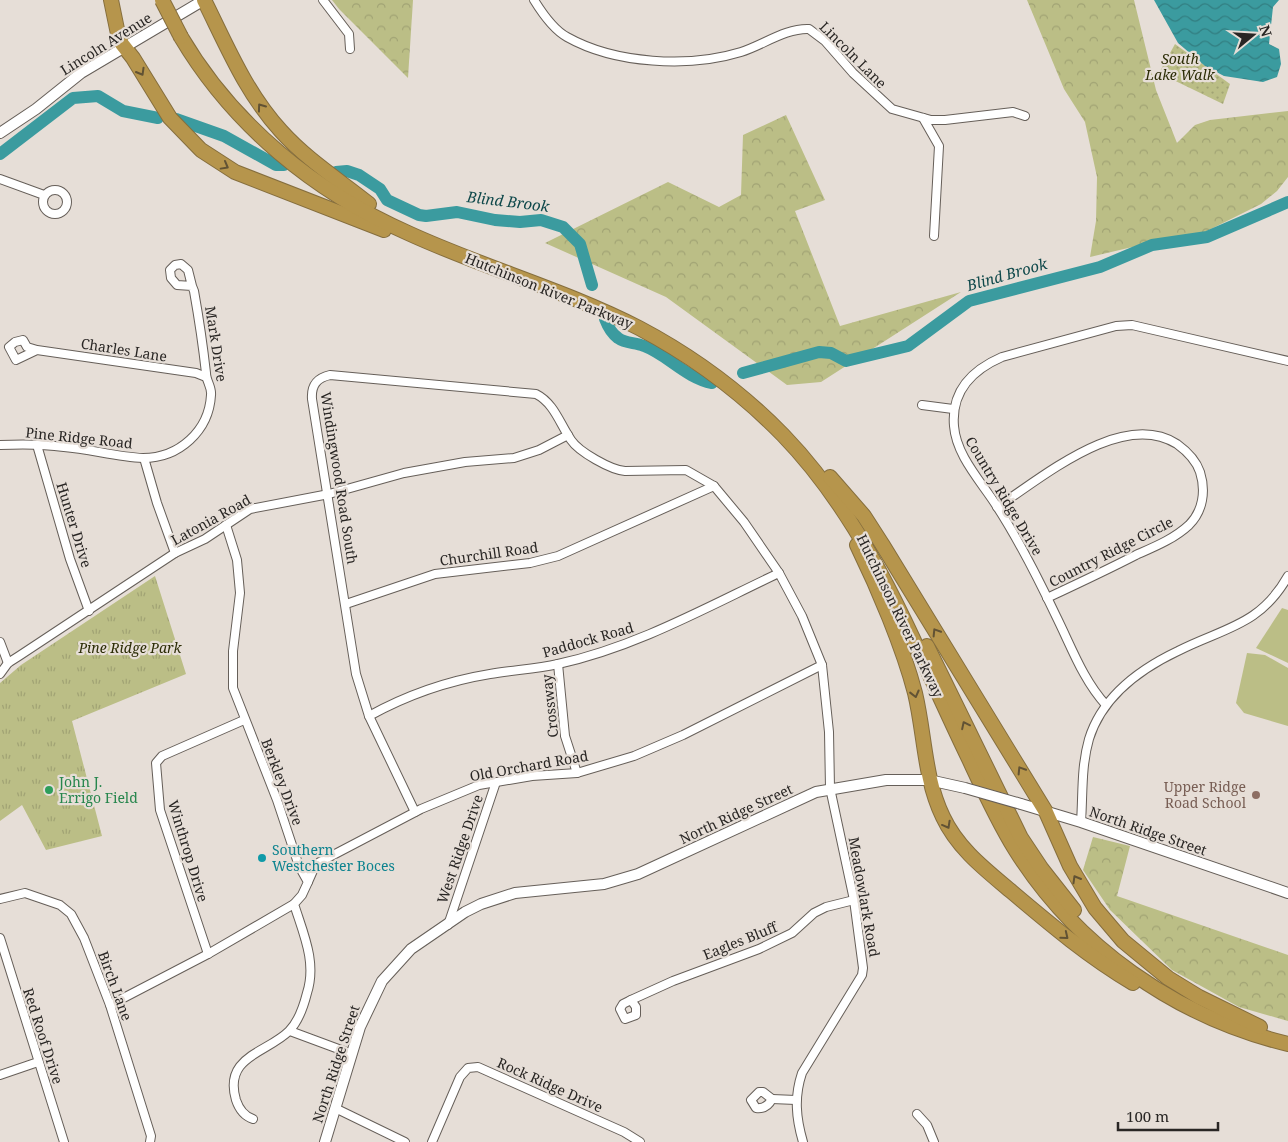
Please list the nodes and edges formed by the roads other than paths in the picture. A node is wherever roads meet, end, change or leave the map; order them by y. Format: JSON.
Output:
{"nodes":[{"id":1,"x":111,"y":0,"type":"edge"},
{"id":2,"x":162,"y":0,"type":"edge"},
{"id":3,"x":172,"y":0,"type":"edge"},
{"id":4,"x":204,"y":0,"type":"edge"},
{"id":5,"x":323,"y":0,"type":"edge"},
{"id":6,"x":534,"y":0,"type":"edge"},
{"id":7,"x":185,"y":35,"type":"junction"},
{"id":8,"x":124,"y":47,"type":"junction"},
{"id":9,"x":350,"y":49,"type":"dead end"},
{"id":10,"x":1025,"y":116,"type":"dead end"},
{"id":11,"x":923,"y":118,"type":"junction"},
{"id":12,"x":0,"y":133,"type":"edge"},
{"id":13,"x":0,"y":179,"type":"edge"},
{"id":14,"x":44,"y":195,"type":"dead end"},
{"id":15,"x":369,"y":204,"type":"junction"},
{"id":16,"x":934,"y":236,"type":"dead end"},
{"id":17,"x":491,"y":267,"type":"junction"},
{"id":18,"x":192,"y":286,"type":"dead end"},
{"id":19,"x":37,"y":350,"type":"dead end"},
{"id":20,"x":1288,"y":361,"type":"edge"},
{"id":21,"x":206,"y":376,"type":"junction"},
{"id":22,"x":922,"y":405,"type":"dead end"},
{"id":23,"x":953,"y":409,"type":"junction"},
{"id":24,"x":568,"y":435,"type":"junction"},
{"id":25,"x":0,"y":445,"type":"edge"},
{"id":26,"x":37,"y":445,"type":"junction"},
{"id":27,"x":794,"y":448,"type":"junction"},
{"id":28,"x":144,"y":458,"type":"junction"},
{"id":29,"x":830,"y":477,"type":"junction"},
{"id":30,"x":714,"y":486,"type":"junction"},
{"id":31,"x":328,"y":494,"type":"junction"},
{"id":32,"x":997,"y":507,"type":"junction"},
{"id":33,"x":226,"y":525,"type":"junction"},
{"id":34,"x":175,"y":553,"type":"junction"},
{"id":35,"x":779,"y":573,"type":"junction"},
{"id":36,"x":1288,"y":576,"type":"edge"},
{"id":37,"x":1047,"y":598,"type":"junction"},
{"id":38,"x":346,"y":604,"type":"junction"},
{"id":39,"x":89,"y":611,"type":"junction"},
{"id":40,"x":0,"y":642,"type":"edge"},
{"id":41,"x":8,"y":663,"type":"junction"},
{"id":42,"x":558,"y":664,"type":"junction"},
{"id":43,"x":822,"y":665,"type":"junction"},
{"id":44,"x":0,"y":674,"type":"edge"},
{"id":45,"x":1106,"y":705,"type":"junction"},
{"id":46,"x":369,"y":716,"type":"junction"},
{"id":47,"x":244,"y":720,"type":"junction"},
{"id":48,"x":577,"y":773,"type":"junction"},
{"id":49,"x":929,"y":780,"type":"junction"},
{"id":50,"x":496,"y":782,"type":"junction"},
{"id":51,"x":830,"y":788,"type":"junction"},
{"id":52,"x":416,"y":812,"type":"junction"},
{"id":53,"x":1046,"y":812,"type":"junction"},
{"id":54,"x":1081,"y":822,"type":"junction"},
{"id":55,"x":308,"y":882,"type":"junction"},
{"id":56,"x":1288,"y":893,"type":"edge"},
{"id":57,"x":0,"y":899,"type":"edge"},
{"id":58,"x":854,"y":900,"type":"junction"},
{"id":59,"x":294,"y":904,"type":"junction"},
{"id":60,"x":448,"y":925,"type":"junction"},
{"id":61,"x":0,"y":938,"type":"edge"},
{"id":62,"x":208,"y":954,"type":"junction"},
{"id":63,"x":632,"y":1000,"type":"dead end"},
{"id":64,"x":110,"y":1005,"type":"junction"},
{"id":65,"x":290,"y":1030,"type":"junction"},
{"id":66,"x":1259,"y":1031,"type":"junction"},
{"id":67,"x":1288,"y":1035,"type":"edge"},
{"id":68,"x":1288,"y":1044,"type":"edge"},
{"id":69,"x":352,"y":1054,"type":"junction"},
{"id":70,"x":38,"y":1062,"type":"junction"},
{"id":71,"x":0,"y":1075,"type":"edge"},
{"id":72,"x":772,"y":1099,"type":"dead end"},
{"id":73,"x":796,"y":1100,"type":"junction"},
{"id":74,"x":336,"y":1109,"type":"junction"},
{"id":75,"x":918,"y":1114,"type":"dead end"},
{"id":76,"x":253,"y":1119,"type":"dead end"},
{"id":77,"x":64,"y":1142,"type":"edge"},
{"id":78,"x":150,"y":1142,"type":"edge"},
{"id":79,"x":325,"y":1142,"type":"edge"},
{"id":80,"x":405,"y":1142,"type":"edge"},
{"id":81,"x":432,"y":1142,"type":"edge"},
{"id":82,"x":640,"y":1142,"type":"edge"},
{"id":83,"x":803,"y":1142,"type":"edge"},
{"id":84,"x":934,"y":1142,"type":"edge"}],
"edges":[{"from":1,"to":8,"type":"highway"},
{"from":2,"to":7,"type":"highway","name":"Hutchinson River Parkway","bridge":true},
{"from":3,"to":7,"type":"highway","name":"Hutchinson River Parkway"},
{"from":4,"to":8,"type":"street","name":"Lincoln Avenue"},
{"from":15,"to":4,"type":"highway","one_way":true},
{"from":5,"to":9,"type":"street"},
{"from":6,"to":11,"type":"street","name":"Lincoln Lane"},
{"from":7,"to":15,"type":"highway","name":"Hutchinson River Parkway"},
{"from":7,"to":17,"type":"highway","name":"Hutchinson River Parkway"},
{"from":8,"to":12,"type":"street","name":"Lincoln Avenue"},
{"from":8,"to":17,"type":"highway","one_way":true},
{"from":10,"to":11,"type":"street","name":"Lincoln Lane"},
{"from":11,"to":16,"type":"street"},
{"from":13,"to":14,"type":"street"},
{"from":15,"to":29,"type":"highway","name":"Hutchinson River Parkway"},
{"from":17,"to":27,"type":"highway","name":"Hutchinson River Parkway"},
{"from":18,"to":21,"type":"street","name":"Mark Drive"},
{"from":19,"to":21,"type":"street","name":"Charles Lane"},
{"from":20,"to":23,"type":"street","name":"Country Ridge Drive"},
{"from":21,"to":28,"type":"street","name":"Mark Drive"},
{"from":22,"to":23,"type":"street"},
{"from":23,"to":32,"type":"street","name":"Country Ridge Drive"},
{"from":24,"to":30,"type":"street"},
{"from":24,"to":31,"type":"street","name":"Latonia Road"},
{"from":24,"to":31,"type":"street","name":"Windingwood Road South"},
{"from":25,"to":26,"type":"street","name":"Pine Ridge Road"},
{"from":26,"to":28,"type":"street","name":"Pine Ridge Road"},
{"from":26,"to":39,"type":"street","name":"Hunter Drive"},
{"from":27,"to":49,"type":"highway","one_way":true},
{"from":27,"to":66,"type":"highway","name":"Hutchinson River Parkway"},
{"from":28,"to":34,"type":"street","name":"Pine Ridge Road"},
{"from":53,"to":29,"type":"highway","one_way":true},
{"from":66,"to":29,"type":"highway","name":"Hutchinson River Parkway","one_way":true},
{"from":30,"to":35,"type":"street","name":"Meadowlark Road"},
{"from":30,"to":38,"type":"street","name":"Churchill Road"},
{"from":31,"to":33,"type":"street","name":"Latonia Road"},
{"from":31,"to":38,"type":"street","name":"Windingwood Road South"},
{"from":32,"to":37,"type":"street","name":"Country Ridge Drive"},
{"from":32,"to":37,"type":"street","name":"Country Ridge Circle"},
{"from":33,"to":34,"type":"street","name":"Latonia Road"},
{"from":33,"to":47,"type":"street","name":"Berkley Drive"},
{"from":34,"to":39,"type":"street","name":"Latonia Road"},
{"from":35,"to":42,"type":"street","name":"Paddock Road"},
{"from":35,"to":43,"type":"street","name":"Meadowlark Road"},
{"from":36,"to":45,"type":"street"},
{"from":37,"to":45,"type":"street","name":"Country Ridge Drive"},
{"from":38,"to":46,"type":"street","name":"Windingwood Road South"},
{"from":39,"to":41,"type":"street","name":"Latonia Road"},
{"from":40,"to":41,"type":"street"},
{"from":41,"to":44,"type":"street"},
{"from":42,"to":46,"type":"street","name":"Paddock Road"},
{"from":42,"to":48,"type":"street","name":"Crossway"},
{"from":43,"to":48,"type":"street","name":"Old Orchard Road"},
{"from":43,"to":51,"type":"street","name":"Meadowlark Road"},
{"from":45,"to":54,"type":"street"},
{"from":46,"to":52,"type":"street","name":"Windingwood Road South"},
{"from":47,"to":55,"type":"street","name":"Berkley Drive"},
{"from":47,"to":62,"type":"street","name":"Winthrop Drive"},
{"from":48,"to":50,"type":"street","name":"Old Orchard Road"},
{"from":49,"to":51,"type":"street","name":"North Ridge Street"},
{"from":49,"to":53,"type":"street","name":"North Ridge Street","bridge":true},
{"from":49,"to":66,"type":"highway","one_way":true},
{"from":50,"to":52,"type":"street","name":"Old Orchard Road"},
{"from":50,"to":60,"type":"street","name":"West Ridge Drive"},
{"from":51,"to":58,"type":"street","name":"Meadowlark Road"},
{"from":51,"to":60,"type":"street","name":"North Ridge Street"},
{"from":52,"to":55,"type":"street","name":"Old Orchard Road"},
{"from":53,"to":54,"type":"street","name":"North Ridge Street"},
{"from":66,"to":53,"type":"highway","one_way":true},
{"from":54,"to":56,"type":"street","name":"North Ridge Street"},
{"from":55,"to":59,"type":"street"},
{"from":57,"to":64,"type":"street","name":"Birch Lane"},
{"from":58,"to":63,"type":"street","name":"Eagles Bluff"},
{"from":58,"to":73,"type":"street","name":"Meadowlark Road"},
{"from":59,"to":62,"type":"street"},
{"from":59,"to":65,"type":"street"},
{"from":60,"to":69,"type":"street","name":"North Ridge Street"},
{"from":61,"to":70,"type":"street","name":"Red Roof Drive"},
{"from":62,"to":64,"type":"street"},
{"from":64,"to":78,"type":"street","name":"Birch Lane"},
{"from":65,"to":69,"type":"street"},
{"from":65,"to":76,"type":"street"},
{"from":66,"to":67,"type":"highway","name":"Hutchinson River Parkway"},
{"from":66,"to":68,"type":"highway","name":"Hutchinson River Parkway"},
{"from":69,"to":74,"type":"street","name":"North Ridge Street"},
{"from":70,"to":71,"type":"street"},
{"from":70,"to":77,"type":"street","name":"Red Roof Drive"},
{"from":72,"to":73,"type":"street"},
{"from":73,"to":83,"type":"street","name":"Meadowlark Road"},
{"from":74,"to":79,"type":"street","name":"North Ridge Street"},
{"from":74,"to":80,"type":"street"},
{"from":75,"to":84,"type":"street"},
{"from":81,"to":82,"type":"street","name":"Rock Ridge Drive"}]}
